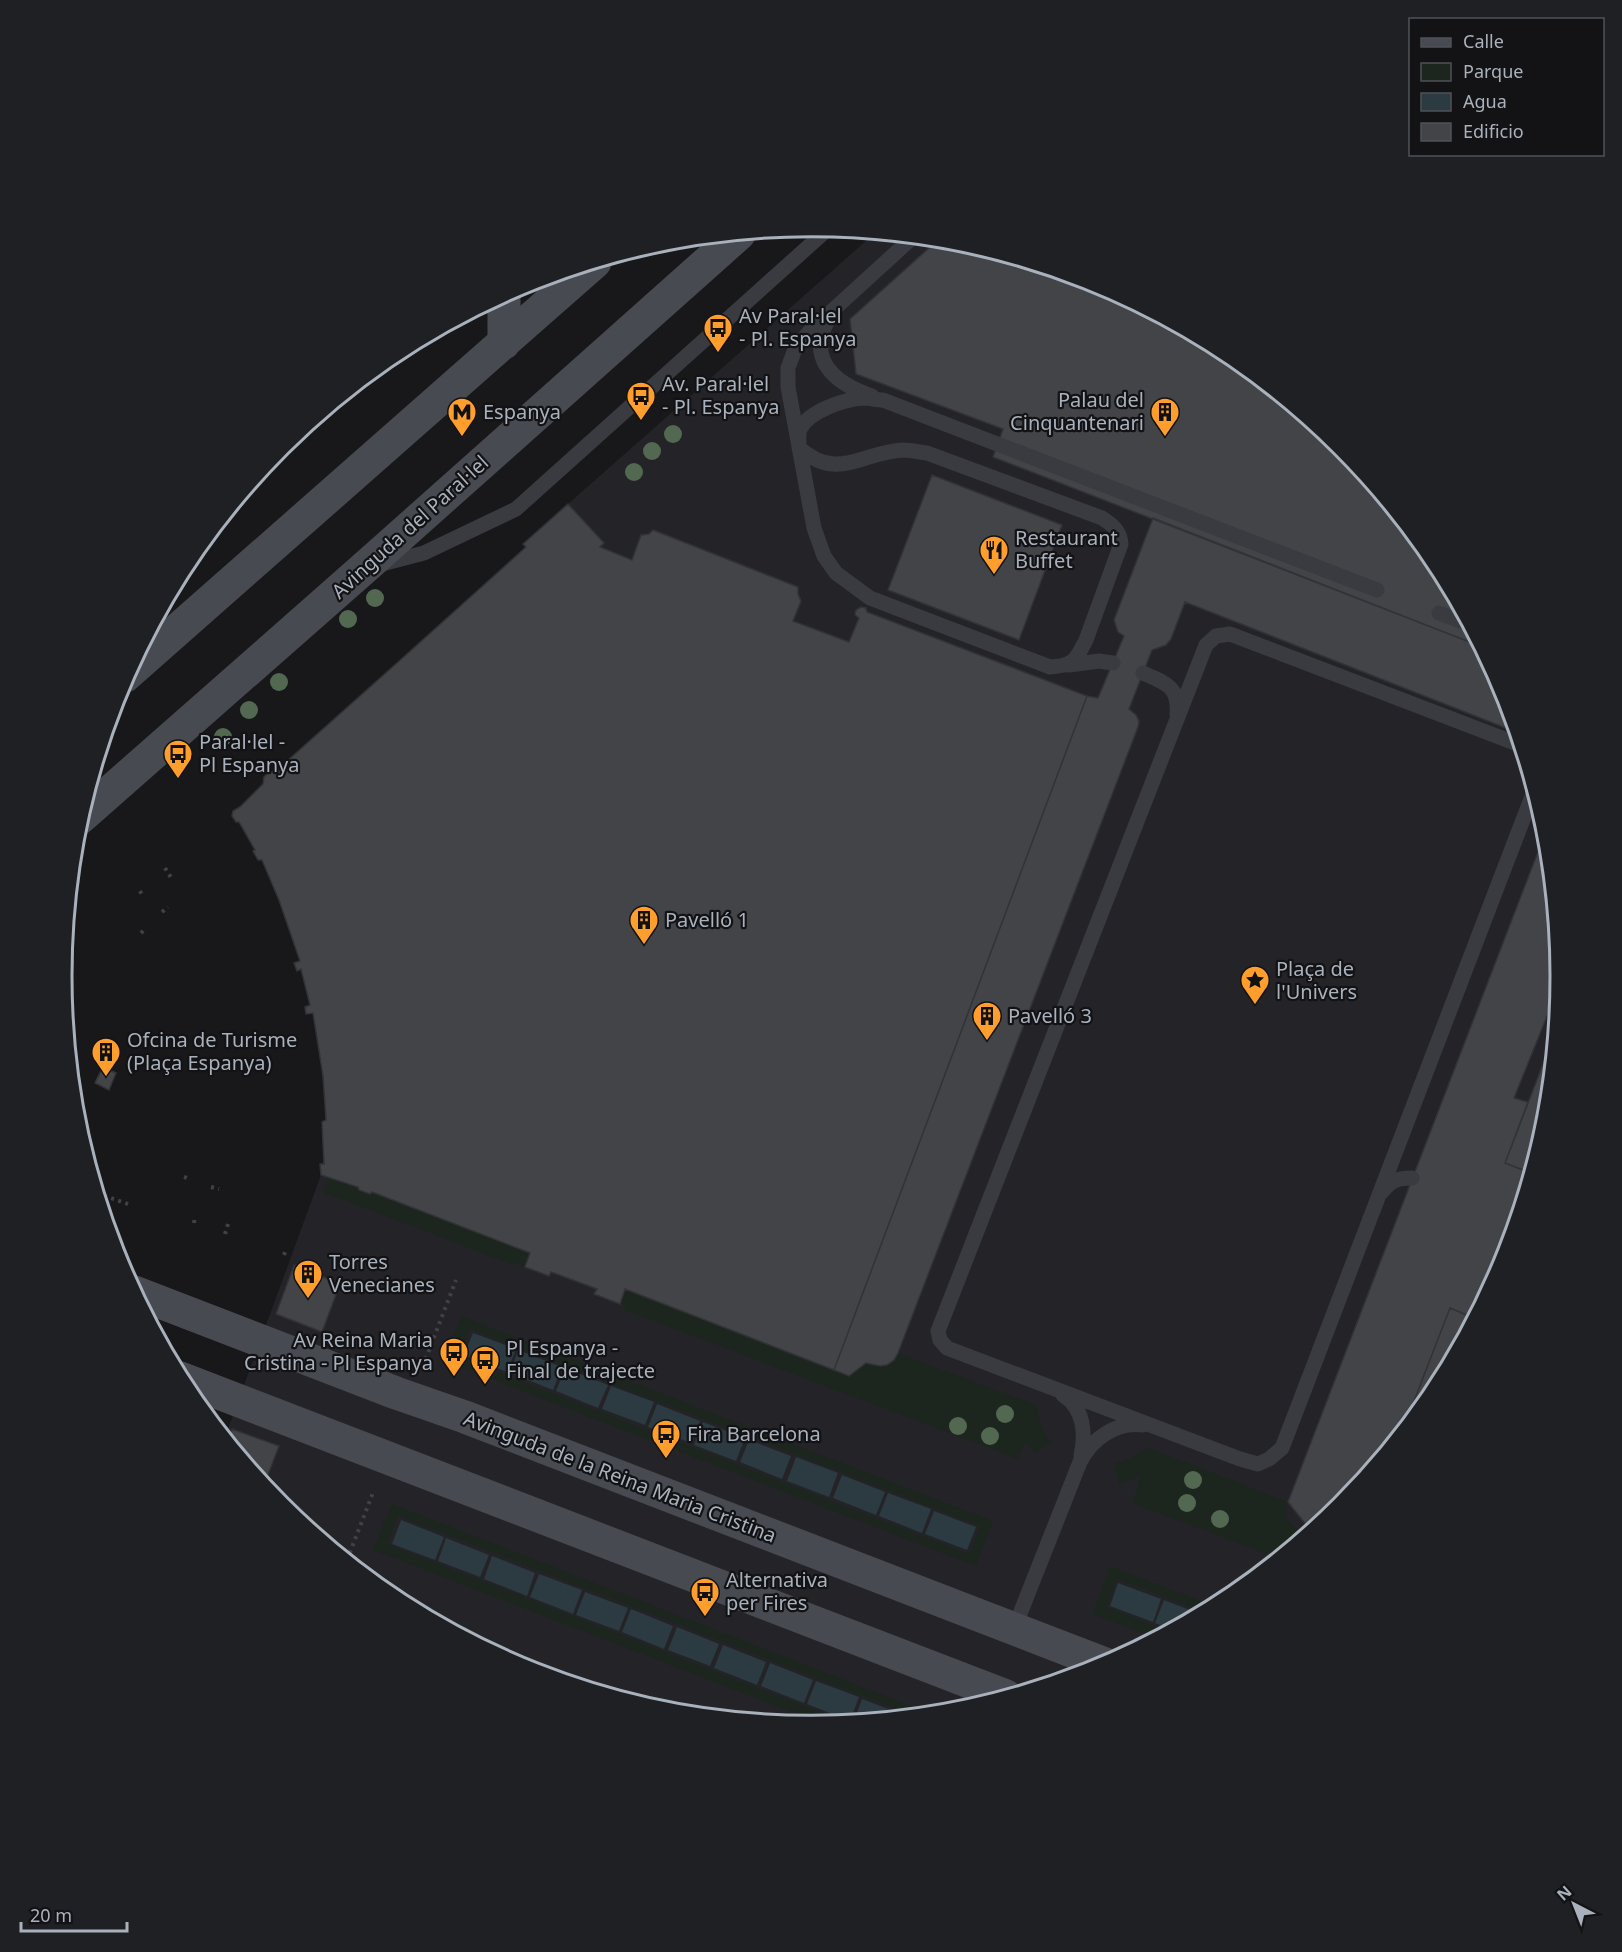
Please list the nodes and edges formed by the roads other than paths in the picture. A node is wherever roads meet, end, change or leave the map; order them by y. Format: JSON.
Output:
{"nodes":[{"id":1,"x":819,"y":237,"type":"edge"},
{"id":2,"x":730,"y":242,"type":"edge"},
{"id":3,"x":906,"y":243,"type":"edge"},
{"id":4,"x":583,"y":273,"type":"edge"},
{"id":5,"x":504,"y":304,"type":"edge"},
{"id":6,"x":838,"y":304,"type":"junction"},
{"id":7,"x":504,"y":344,"type":"junction"},
{"id":8,"x":883,"y":400,"type":"junction"},
{"id":9,"x":799,"y":448,"type":"junction"},
{"id":10,"x":363,"y":569,"type":"junction"},
{"id":11,"x":1377,"y":590,"type":"dead end"},
{"id":12,"x":1439,"y":613,"type":"dead end"},
{"id":13,"x":1459,"y":620,"type":"edge"},
{"id":14,"x":1090,"y":628,"type":"junction"},
{"id":15,"x":143,"y":660,"type":"edge"},
{"id":16,"x":1066,"y":666,"type":"junction"},
{"id":17,"x":1198,"y":666,"type":"junction"},
{"id":18,"x":1143,"y":674,"type":"dead end"},
{"id":19,"x":1158,"y":680,"type":"junction"},
{"id":20,"x":1176,"y":724,"type":"junction"},
{"id":21,"x":1512,"y":742,"type":"edge"},
{"id":22,"x":1529,"y":804,"type":"edge"},
{"id":23,"x":92,"y":808,"type":"edge"},
{"id":24,"x":1398,"y":1145,"type":"junction"},
{"id":25,"x":1379,"y":1196,"type":"junction"},
{"id":26,"x":145,"y":1296,"type":"edge"},
{"id":27,"x":195,"y":1384,"type":"edge"},
{"id":28,"x":1052,"y":1388,"type":"junction"},
{"id":29,"x":1157,"y":1427,"type":"junction"},
{"id":30,"x":1080,"y":1462,"type":"junction"},
{"id":31,"x":1014,"y":1629,"type":"junction"},
{"id":32,"x":1093,"y":1659,"type":"edge"},
{"id":33,"x":995,"y":1692,"type":"edge"}],
"edges":[{"from":1,"to":10,"type":"lane"},
{"from":2,"to":10,"type":"street","name":"Avinguda del Paral·lel"},
{"from":3,"to":6,"type":"lane"},
{"from":4,"to":7,"type":"street"},
{"from":5,"to":7,"type":"street"},
{"from":6,"to":8,"type":"lane"},
{"from":6,"to":9,"type":"lane"},
{"from":7,"to":15,"type":"street"},
{"from":8,"to":9,"type":"lane"},
{"from":8,"to":11,"type":"lane"},
{"from":9,"to":14,"type":"lane"},
{"from":9,"to":16,"type":"lane"},
{"from":10,"to":23,"type":"street","name":"Avinguda del Paral·lel"},
{"from":12,"to":13,"type":"lane"},
{"from":14,"to":16,"type":"lane"},
{"from":14,"to":16,"type":"lane"},
{"from":17,"to":19,"type":"lane"},
{"from":17,"to":20,"type":"lane"},
{"from":17,"to":21,"type":"lane"},
{"from":18,"to":19,"type":"lane"},
{"from":19,"to":20,"type":"lane"},
{"from":20,"to":28,"type":"lane"},
{"from":22,"to":24,"type":"lane"},
{"from":24,"to":25,"type":"lane"},
{"from":24,"to":25,"type":"lane"},
{"from":25,"to":29,"type":"lane"},
{"from":26,"to":31,"type":"street","name":"Avinguda de la Reina Maria Cristina"},
{"from":27,"to":33,"type":"street"},
{"from":28,"to":29,"type":"lane"},
{"from":28,"to":30,"type":"lane"},
{"from":29,"to":30,"type":"lane"},
{"from":30,"to":31,"type":"lane"},
{"from":31,"to":32,"type":"street","name":"Avinguda de la Reina Maria Cristina"}]}
